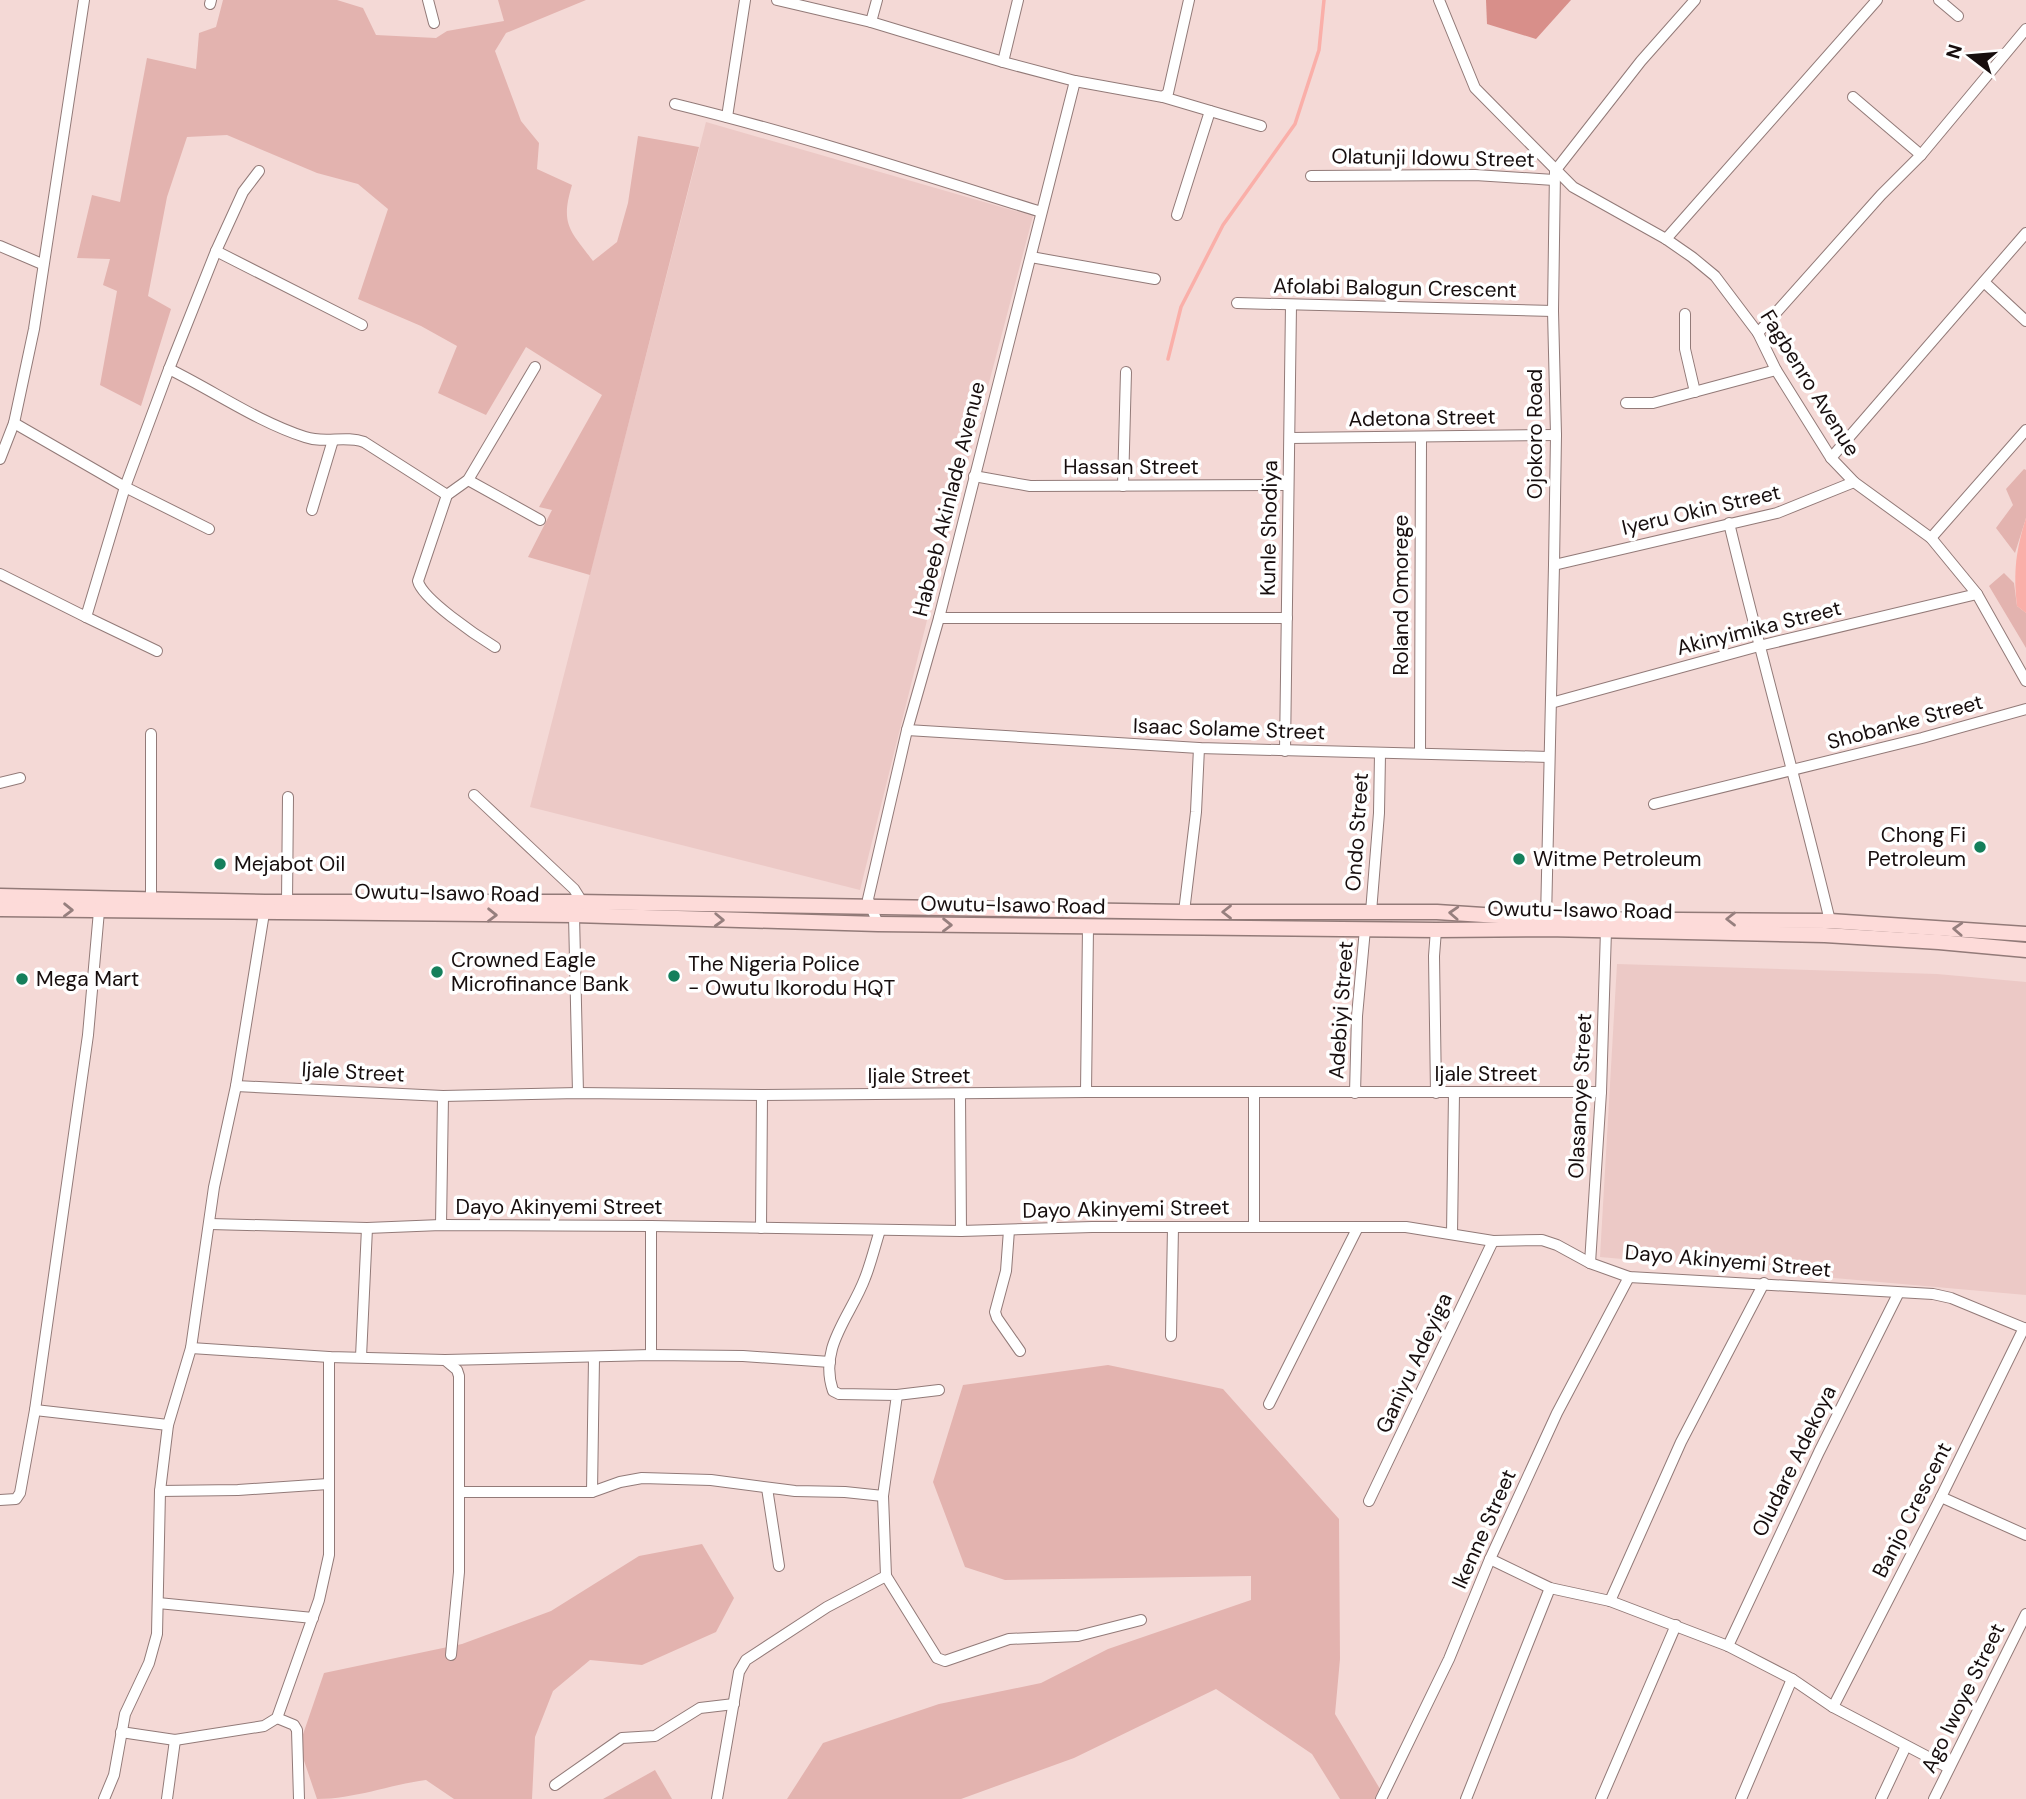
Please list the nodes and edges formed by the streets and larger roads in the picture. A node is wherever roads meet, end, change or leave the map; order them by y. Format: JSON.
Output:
{"nodes":[{"id":1,"x":84,"y":0,"type":"edge"},
{"id":2,"x":428,"y":0,"type":"edge"},
{"id":3,"x":745,"y":0,"type":"edge"},
{"id":4,"x":777,"y":0,"type":"edge"},
{"id":5,"x":877,"y":0,"type":"edge"},
{"id":6,"x":1018,"y":0,"type":"edge"},
{"id":7,"x":1189,"y":0,"type":"edge"},
{"id":8,"x":1439,"y":0,"type":"edge"},
{"id":9,"x":1695,"y":0,"type":"edge"},
{"id":10,"x":1877,"y":0,"type":"edge"},
{"id":11,"x":1939,"y":0,"type":"edge"},
{"id":12,"x":1958,"y":16,"type":"dead end"},
{"id":13,"x":871,"y":22,"type":"junction"},
{"id":14,"x":434,"y":23,"type":"dead end"},
{"id":15,"x":2026,"y":29,"type":"edge"},
{"id":16,"x":1003,"y":62,"type":"junction"},
{"id":17,"x":1075,"y":81,"type":"junction"},
{"id":18,"x":1163,"y":97,"type":"junction"},
{"id":19,"x":1853,"y":97,"type":"dead end"},
{"id":20,"x":675,"y":104,"type":"dead end"},
{"id":21,"x":1210,"y":111,"type":"junction"},
{"id":22,"x":727,"y":117,"type":"junction"},
{"id":23,"x":1261,"y":126,"type":"dead end"},
{"id":24,"x":1921,"y":155,"type":"junction"},
{"id":25,"x":259,"y":171,"type":"dead end"},
{"id":26,"x":1311,"y":176,"type":"dead end"},
{"id":27,"x":1555,"y":176,"type":"junction"},
{"id":28,"x":1041,"y":212,"type":"junction"},
{"id":29,"x":1177,"y":215,"type":"dead end"},
{"id":30,"x":2026,"y":233,"type":"edge"},
{"id":31,"x":1666,"y":240,"type":"junction"},
{"id":32,"x":0,"y":246,"type":"edge"},
{"id":33,"x":216,"y":251,"type":"junction"},
{"id":34,"x":1031,"y":257,"type":"junction"},
{"id":35,"x":42,"y":264,"type":"junction"},
{"id":36,"x":1155,"y":279,"type":"dead end"},
{"id":37,"x":1984,"y":282,"type":"junction"},
{"id":38,"x":1237,"y":303,"type":"dead end"},
{"id":39,"x":1291,"y":305,"type":"junction"},
{"id":40,"x":1553,"y":311,"type":"junction"},
{"id":41,"x":1685,"y":314,"type":"dead end"},
{"id":42,"x":2026,"y":321,"type":"edge"},
{"id":43,"x":362,"y":325,"type":"dead end"},
{"id":44,"x":1758,"y":333,"type":"junction"},
{"id":45,"x":535,"y":367,"type":"dead end"},
{"id":46,"x":169,"y":369,"type":"junction"},
{"id":47,"x":1776,"y":370,"type":"junction"},
{"id":48,"x":1126,"y":372,"type":"dead end"},
{"id":49,"x":1695,"y":392,"type":"junction"},
{"id":50,"x":1626,"y":402,"type":"dead end"},
{"id":51,"x":14,"y":423,"type":"junction"},
{"id":52,"x":2026,"y":430,"type":"edge"},
{"id":53,"x":1556,"y":435,"type":"junction"},
{"id":54,"x":1290,"y":438,"type":"junction"},
{"id":55,"x":1421,"y":438,"type":"junction"},
{"id":56,"x":333,"y":440,"type":"junction"},
{"id":57,"x":1831,"y":458,"type":"junction"},
{"id":58,"x":0,"y":459,"type":"edge"},
{"id":59,"x":974,"y":476,"type":"junction"},
{"id":60,"x":468,"y":480,"type":"junction"},
{"id":61,"x":1854,"y":482,"type":"junction"},
{"id":62,"x":1288,"y":485,"type":"junction"},
{"id":63,"x":1123,"y":486,"type":"junction"},
{"id":64,"x":125,"y":487,"type":"junction"},
{"id":65,"x":447,"y":495,"type":"junction"},
{"id":66,"x":312,"y":510,"type":"dead end"},
{"id":67,"x":540,"y":520,"type":"dead end"},
{"id":68,"x":1729,"y":523,"type":"junction"},
{"id":69,"x":209,"y":529,"type":"dead end"},
{"id":70,"x":1931,"y":538,"type":"junction"},
{"id":71,"x":1554,"y":565,"type":"junction"},
{"id":72,"x":0,"y":574,"type":"edge"},
{"id":73,"x":1977,"y":594,"type":"junction"},
{"id":74,"x":86,"y":617,"type":"junction"},
{"id":75,"x":939,"y":618,"type":"junction"},
{"id":76,"x":1287,"y":618,"type":"junction"},
{"id":77,"x":1759,"y":646,"type":"junction"},
{"id":78,"x":495,"y":647,"type":"dead end"},
{"id":79,"x":157,"y":652,"type":"dead end"},
{"id":80,"x":2026,"y":681,"type":"edge"},
{"id":81,"x":1551,"y":703,"type":"junction"},
{"id":82,"x":2026,"y":709,"type":"edge"},
{"id":83,"x":907,"y":730,"type":"junction"},
{"id":84,"x":151,"y":734,"type":"dead end"},
{"id":85,"x":1199,"y":748,"type":"junction"},
{"id":86,"x":1285,"y":751,"type":"junction"},
{"id":87,"x":1420,"y":753,"type":"junction"},
{"id":88,"x":1380,"y":754,"type":"junction"},
{"id":89,"x":1549,"y":757,"type":"junction"},
{"id":90,"x":1794,"y":771,"type":"junction"},
{"id":91,"x":20,"y":778,"type":"dead end"},
{"id":92,"x":0,"y":783,"type":"edge"},
{"id":93,"x":474,"y":795,"type":"dead end"},
{"id":94,"x":288,"y":797,"type":"dead end"},
{"id":95,"x":1654,"y":804,"type":"dead end"},
{"id":96,"x":0,"y":896,"type":"edge"},
{"id":97,"x":151,"y":899,"type":"junction"},
{"id":98,"x":287,"y":902,"type":"junction"},
{"id":99,"x":871,"y":907,"type":"junction"},
{"id":100,"x":0,"y":909,"type":"edge"},
{"id":101,"x":575,"y":909,"type":"junction"},
{"id":102,"x":99,"y":911,"type":"junction"},
{"id":103,"x":1184,"y":912,"type":"junction"},
{"id":104,"x":1371,"y":912,"type":"junction"},
{"id":105,"x":264,"y":913,"type":"junction"},
{"id":106,"x":1546,"y":919,"type":"junction"},
{"id":107,"x":1830,"y":921,"type":"junction"},
{"id":108,"x":878,"y":924,"type":"junction"},
{"id":109,"x":1088,"y":927,"type":"junction"},
{"id":110,"x":1365,"y":929,"type":"junction"},
{"id":111,"x":1436,"y":930,"type":"junction"},
{"id":112,"x":1606,"y":930,"type":"junction"},
{"id":113,"x":2026,"y":934,"type":"edge"},
{"id":114,"x":2026,"y":950,"type":"edge"},
{"id":115,"x":236,"y":1086,"type":"junction"},
{"id":116,"x":1086,"y":1092,"type":"junction"},
{"id":117,"x":1254,"y":1092,"type":"junction"},
{"id":118,"x":1601,"y":1092,"type":"junction"},
{"id":119,"x":578,"y":1093,"type":"junction"},
{"id":120,"x":1355,"y":1093,"type":"junction"},
{"id":121,"x":1436,"y":1093,"type":"junction"},
{"id":122,"x":1454,"y":1093,"type":"junction"},
{"id":123,"x":761,"y":1095,"type":"junction"},
{"id":124,"x":961,"y":1095,"type":"junction"},
{"id":125,"x":443,"y":1096,"type":"junction"},
{"id":126,"x":210,"y":1224,"type":"junction"},
{"id":127,"x":441,"y":1226,"type":"junction"},
{"id":128,"x":651,"y":1226,"type":"junction"},
{"id":129,"x":1173,"y":1227,"type":"junction"},
{"id":130,"x":1254,"y":1227,"type":"junction"},
{"id":131,"x":1358,"y":1227,"type":"junction"},
{"id":132,"x":367,"y":1228,"type":"junction"},
{"id":133,"x":761,"y":1228,"type":"junction"},
{"id":134,"x":880,"y":1230,"type":"junction"},
{"id":135,"x":1009,"y":1230,"type":"junction"},
{"id":136,"x":961,"y":1231,"type":"junction"},
{"id":137,"x":1452,"y":1234,"type":"junction"},
{"id":138,"x":1493,"y":1241,"type":"junction"},
{"id":139,"x":1590,"y":1263,"type":"junction"},
{"id":140,"x":1629,"y":1277,"type":"junction"},
{"id":141,"x":1764,"y":1283,"type":"junction"},
{"id":142,"x":1898,"y":1294,"type":"junction"},
{"id":143,"x":2025,"y":1329,"type":"edge"},
{"id":144,"x":1171,"y":1336,"type":"dead end"},
{"id":145,"x":191,"y":1348,"type":"junction"},
{"id":146,"x":1020,"y":1351,"type":"dead end"},
{"id":147,"x":651,"y":1355,"type":"junction"},
{"id":148,"x":329,"y":1357,"type":"junction"},
{"id":149,"x":361,"y":1357,"type":"junction"},
{"id":150,"x":594,"y":1358,"type":"junction"},
{"id":151,"x":445,"y":1360,"type":"junction"},
{"id":152,"x":830,"y":1362,"type":"junction"},
{"id":153,"x":939,"y":1390,"type":"dead end"},
{"id":154,"x":897,"y":1395,"type":"junction"},
{"id":155,"x":1269,"y":1404,"type":"dead end"},
{"id":156,"x":35,"y":1409,"type":"junction"},
{"id":157,"x":168,"y":1425,"type":"junction"},
{"id":158,"x":328,"y":1483,"type":"junction"},
{"id":159,"x":767,"y":1488,"type":"junction"},
{"id":160,"x":160,"y":1491,"type":"junction"},
{"id":161,"x":461,"y":1492,"type":"junction"},
{"id":162,"x":592,"y":1492,"type":"junction"},
{"id":163,"x":883,"y":1496,"type":"junction"},
{"id":164,"x":1941,"y":1497,"type":"junction"},
{"id":165,"x":0,"y":1500,"type":"edge"},
{"id":166,"x":1369,"y":1501,"type":"dead end"},
{"id":167,"x":2026,"y":1535,"type":"edge"},
{"id":168,"x":1490,"y":1559,"type":"junction"},
{"id":169,"x":779,"y":1566,"type":"dead end"},
{"id":170,"x":886,"y":1576,"type":"junction"},
{"id":171,"x":1550,"y":1588,"type":"junction"},
{"id":172,"x":1610,"y":1601,"type":"junction"},
{"id":173,"x":158,"y":1603,"type":"junction"},
{"id":174,"x":2026,"y":1614,"type":"edge"},
{"id":175,"x":313,"y":1618,"type":"junction"},
{"id":176,"x":1142,"y":1620,"type":"dead end"},
{"id":177,"x":1676,"y":1625,"type":"junction"},
{"id":178,"x":1728,"y":1646,"type":"junction"},
{"id":179,"x":451,"y":1656,"type":"dead end"},
{"id":180,"x":1792,"y":1679,"type":"junction"},
{"id":181,"x":734,"y":1704,"type":"junction"},
{"id":182,"x":1833,"y":1707,"type":"junction"},
{"id":183,"x":277,"y":1718,"type":"junction"},
{"id":184,"x":121,"y":1732,"type":"junction"},
{"id":185,"x":176,"y":1740,"type":"junction"},
{"id":186,"x":1906,"y":1746,"type":"junction"},
{"id":187,"x":1949,"y":1768,"type":"junction"},
{"id":188,"x":555,"y":1786,"type":"dead end"},
{"id":189,"x":104,"y":1799,"type":"edge"},
{"id":190,"x":167,"y":1799,"type":"edge"},
{"id":191,"x":299,"y":1799,"type":"edge"},
{"id":192,"x":717,"y":1799,"type":"edge"},
{"id":193,"x":1381,"y":1799,"type":"edge"},
{"id":194,"x":1466,"y":1799,"type":"edge"},
{"id":195,"x":1601,"y":1799,"type":"edge"},
{"id":196,"x":1741,"y":1799,"type":"edge"},
{"id":197,"x":1881,"y":1799,"type":"edge"},
{"id":198,"x":1934,"y":1799,"type":"edge"}],
"edges":[{"from":1,"to":35,"type":"street"},
{"from":2,"to":14,"type":"street"},
{"from":3,"to":22,"type":"street"},
{"from":4,"to":13,"type":"street"},
{"from":5,"to":13,"type":"street"},
{"from":6,"to":16,"type":"street"},
{"from":7,"to":18,"type":"street"},
{"from":8,"to":27,"type":"street","name":"Fagbenro Avenue"},
{"from":9,"to":27,"type":"street"},
{"from":10,"to":31,"type":"street"},
{"from":11,"to":12,"type":"street"},
{"from":13,"to":16,"type":"street"},
{"from":15,"to":24,"type":"street"},
{"from":16,"to":17,"type":"street"},
{"from":17,"to":18,"type":"street"},
{"from":17,"to":28,"type":"street","name":"Habeeb Akinlade Avenue"},
{"from":18,"to":21,"type":"street"},
{"from":19,"to":24,"type":"street"},
{"from":20,"to":22,"type":"street"},
{"from":21,"to":23,"type":"street"},
{"from":21,"to":29,"type":"street"},
{"from":22,"to":28,"type":"street"},
{"from":24,"to":44,"type":"street"},
{"from":25,"to":33,"type":"street"},
{"from":26,"to":27,"type":"street","name":"Olatunji Idowu Street"},
{"from":27,"to":31,"type":"street","name":"Fagbenro Avenue"},
{"from":27,"to":40,"type":"street","name":"Ojokoro Road"},
{"from":28,"to":34,"type":"street","name":"Habeeb Akinlade Avenue"},
{"from":30,"to":37,"type":"street"},
{"from":31,"to":44,"type":"street","name":"Fagbenro Avenue"},
{"from":32,"to":35,"type":"street"},
{"from":33,"to":43,"type":"street"},
{"from":33,"to":46,"type":"street"},
{"from":34,"to":36,"type":"street"},
{"from":34,"to":59,"type":"street","name":"Habeeb Akinlade Avenue"},
{"from":35,"to":51,"type":"street"},
{"from":37,"to":42,"type":"street"},
{"from":37,"to":57,"type":"street"},
{"from":38,"to":39,"type":"street","name":"Afolabi Balogun Crescent"},
{"from":39,"to":40,"type":"street","name":"Afolabi Balogun Crescent"},
{"from":39,"to":54,"type":"street","name":"Kunle Shodiya"},
{"from":40,"to":53,"type":"street","name":"Ojokoro Road"},
{"from":41,"to":49,"type":"street"},
{"from":44,"to":47,"type":"street","name":"Fagbenro Avenue"},
{"from":45,"to":60,"type":"street"},
{"from":46,"to":56,"type":"street"},
{"from":46,"to":64,"type":"street"},
{"from":47,"to":49,"type":"street"},
{"from":47,"to":57,"type":"street","name":"Fagbenro Avenue"},
{"from":48,"to":63,"type":"street"},
{"from":49,"to":50,"type":"street"},
{"from":51,"to":58,"type":"street"},
{"from":51,"to":64,"type":"street"},
{"from":52,"to":70,"type":"street"},
{"from":53,"to":55,"type":"street","name":"Adetona Street"},
{"from":53,"to":71,"type":"street","name":"Ojokoro Road"},
{"from":54,"to":55,"type":"street","name":"Adetona Street"},
{"from":54,"to":62,"type":"street","name":"Kunle Shodiya"},
{"from":55,"to":87,"type":"street","name":"Roland Omorege"},
{"from":56,"to":65,"type":"street"},
{"from":56,"to":66,"type":"street"},
{"from":57,"to":61,"type":"street","name":"Fagbenro Avenue"},
{"from":59,"to":63,"type":"street","name":"Hassan Street"},
{"from":59,"to":75,"type":"street","name":"Habeeb Akinlade Avenue"},
{"from":60,"to":65,"type":"street"},
{"from":60,"to":67,"type":"street"},
{"from":61,"to":68,"type":"street","name":"Iyeru Okin Street"},
{"from":61,"to":70,"type":"street","name":"Fagbenro Avenue"},
{"from":62,"to":63,"type":"street","name":"Hassan Street"},
{"from":62,"to":76,"type":"street","name":"Kunle Shodiya"},
{"from":64,"to":69,"type":"street"},
{"from":64,"to":74,"type":"street"},
{"from":65,"to":78,"type":"street"},
{"from":68,"to":71,"type":"street","name":"Iyeru Okin Street"},
{"from":68,"to":77,"type":"street"},
{"from":70,"to":73,"type":"street","name":"Fagbenro Avenue"},
{"from":71,"to":81,"type":"street","name":"Ojokoro Road"},
{"from":72,"to":74,"type":"street"},
{"from":73,"to":77,"type":"street","name":"Akinyimika Street"},
{"from":73,"to":80,"type":"street","name":"Fagbenro Avenue"},
{"from":74,"to":79,"type":"street"},
{"from":75,"to":76,"type":"street"},
{"from":75,"to":83,"type":"street","name":"Habeeb Akinlade Avenue"},
{"from":76,"to":86,"type":"street","name":"Kunle Shodiya"},
{"from":77,"to":81,"type":"street","name":"Akinyimika Street"},
{"from":77,"to":90,"type":"street"},
{"from":81,"to":89,"type":"street","name":"Ojokoro Road"},
{"from":82,"to":90,"type":"street","name":"Shobanke Street"},
{"from":83,"to":85,"type":"street","name":"Isaac Solame Street"},
{"from":83,"to":99,"type":"street","name":"Habeeb Akinlade Avenue"},
{"from":84,"to":97,"type":"street"},
{"from":85,"to":86,"type":"street","name":"Isaac Solame Street"},
{"from":85,"to":103,"type":"street"},
{"from":86,"to":88,"type":"street","name":"Isaac Solame Street"},
{"from":87,"to":88,"type":"street","name":"Isaac Solame Street"},
{"from":87,"to":89,"type":"street","name":"Isaac Solame Street"},
{"from":88,"to":104,"type":"street","name":"Ondo Street"},
{"from":89,"to":106,"type":"street","name":"Ojokoro Road"},
{"from":90,"to":95,"type":"street","name":"Shobanke Street"},
{"from":90,"to":107,"type":"street"},
{"from":91,"to":92,"type":"street"},
{"from":93,"to":101,"type":"street"},
{"from":94,"to":98,"type":"street"},
{"from":96,"to":97,"type":"street","name":"Owutu-Isawo Road"},
{"from":97,"to":98,"type":"street","name":"Owutu-Isawo Road"},
{"from":98,"to":101,"type":"street","name":"Owutu-Isawo Road"},
{"from":99,"to":101,"type":"street","name":"Owutu-Isawo Road"},
{"from":99,"to":103,"type":"street","name":"Owutu-Isawo Road"},
{"from":99,"to":108,"type":"street","name":"Habeeb Akinlade Avenue"},
{"from":100,"to":102,"type":"street","name":"Owutu-Isawo Road","one_way":true},
{"from":105,"to":101,"type":"street","name":"Owutu-Isawo Road","one_way":true},
{"from":101,"to":108,"type":"street","name":"Owutu-Isawo Road","one_way":true},
{"from":101,"to":119,"type":"street"},
{"from":102,"to":105,"type":"street","name":"Owutu-Isawo Road"},
{"from":102,"to":156,"type":"street"},
{"from":104,"to":103,"type":"street","name":"Owutu-Isawo Road","one_way":true},
{"from":106,"to":104,"type":"street","name":"Owutu-Isawo Road","one_way":true},
{"from":105,"to":115,"type":"street"},
{"from":107,"to":106,"type":"street","name":"Owutu-Isawo Road","one_way":true},
{"from":113,"to":107,"type":"street","name":"Owutu-Isawo Road","one_way":true},
{"from":108,"to":109,"type":"street","name":"Owutu-Isawo Road","one_way":true},
{"from":109,"to":110,"type":"street","name":"Owutu-Isawo Road"},
{"from":109,"to":116,"type":"street"},
{"from":110,"to":111,"type":"street","name":"Owutu-Isawo Road"},
{"from":110,"to":120,"type":"street","name":"Adebiyi Street"},
{"from":111,"to":112,"type":"street","name":"Owutu-Isawo Road"},
{"from":111,"to":121,"type":"street"},
{"from":112,"to":114,"type":"street","name":"Owutu-Isawo Road"},
{"from":112,"to":118,"type":"street","name":"Olasanoye Street"},
{"from":115,"to":125,"type":"street","name":"Ijale Street"},
{"from":115,"to":126,"type":"street"},
{"from":116,"to":117,"type":"street","name":"Ijale Street"},
{"from":116,"to":124,"type":"street","name":"Ijale Street"},
{"from":117,"to":120,"type":"street","name":"Ijale Street"},
{"from":117,"to":130,"type":"street"},
{"from":118,"to":122,"type":"street","name":"Ijale Street"},
{"from":118,"to":139,"type":"street","name":"Olasanoye Street"},
{"from":119,"to":123,"type":"street","name":"Ijale Street"},
{"from":119,"to":125,"type":"street","name":"Ijale Street"},
{"from":120,"to":121,"type":"street","name":"Ijale Street"},
{"from":121,"to":122,"type":"street","name":"Ijale Street"},
{"from":122,"to":137,"type":"street"},
{"from":123,"to":124,"type":"street","name":"Ijale Street"},
{"from":123,"to":133,"type":"street"},
{"from":124,"to":136,"type":"street"},
{"from":125,"to":127,"type":"street"},
{"from":126,"to":132,"type":"street","name":"Dayo Akinyemi Street"},
{"from":126,"to":145,"type":"street"},
{"from":127,"to":128,"type":"street","name":"Dayo Akinyemi Street"},
{"from":127,"to":132,"type":"street","name":"Dayo Akinyemi Street"},
{"from":128,"to":133,"type":"street","name":"Dayo Akinyemi Street"},
{"from":128,"to":147,"type":"street"},
{"from":129,"to":130,"type":"street","name":"Dayo Akinyemi Street"},
{"from":129,"to":135,"type":"street","name":"Dayo Akinyemi Street"},
{"from":129,"to":144,"type":"street"},
{"from":130,"to":131,"type":"street","name":"Dayo Akinyemi Street"},
{"from":131,"to":137,"type":"street","name":"Dayo Akinyemi Street"},
{"from":131,"to":155,"type":"street"},
{"from":132,"to":149,"type":"street"},
{"from":133,"to":134,"type":"street","name":"Dayo Akinyemi Street"},
{"from":134,"to":136,"type":"street","name":"Dayo Akinyemi Street"},
{"from":134,"to":152,"type":"street"},
{"from":135,"to":136,"type":"street","name":"Dayo Akinyemi Street"},
{"from":135,"to":146,"type":"street"},
{"from":137,"to":138,"type":"street","name":"Dayo Akinyemi Street"},
{"from":138,"to":139,"type":"street","name":"Dayo Akinyemi Street"},
{"from":138,"to":166,"type":"street","name":"Ganiyu Adeyiga"},
{"from":139,"to":140,"type":"street","name":"Dayo Akinyemi Street"},
{"from":140,"to":141,"type":"street","name":"Dayo Akinyemi Street"},
{"from":140,"to":168,"type":"street","name":"Ikenne Street"},
{"from":141,"to":142,"type":"street","name":"Dayo Akinyemi Street"},
{"from":141,"to":172,"type":"street"},
{"from":142,"to":143,"type":"street","name":"Dayo Akinyemi Street"},
{"from":142,"to":178,"type":"street","name":"Oludare Adekoya"},
{"from":143,"to":164,"type":"street","name":"Banjo Crescent"},
{"from":145,"to":148,"type":"street"},
{"from":145,"to":157,"type":"street"},
{"from":147,"to":150,"type":"street"},
{"from":147,"to":152,"type":"street"},
{"from":148,"to":149,"type":"street"},
{"from":148,"to":158,"type":"street"},
{"from":149,"to":151,"type":"street"},
{"from":150,"to":151,"type":"street"},
{"from":150,"to":162,"type":"street"},
{"from":151,"to":161,"type":"street"},
{"from":152,"to":154,"type":"street"},
{"from":153,"to":154,"type":"street"},
{"from":154,"to":163,"type":"street"},
{"from":156,"to":157,"type":"street"},
{"from":156,"to":165,"type":"street"},
{"from":157,"to":160,"type":"street"},
{"from":158,"to":160,"type":"street"},
{"from":158,"to":175,"type":"street"},
{"from":159,"to":162,"type":"street"},
{"from":159,"to":163,"type":"street"},
{"from":159,"to":169,"type":"street"},
{"from":160,"to":173,"type":"street"},
{"from":161,"to":162,"type":"street"},
{"from":161,"to":179,"type":"street"},
{"from":163,"to":170,"type":"street"},
{"from":164,"to":167,"type":"street"},
{"from":164,"to":182,"type":"street","name":"Banjo Crescent"},
{"from":168,"to":171,"type":"street"},
{"from":168,"to":193,"type":"street","name":"Ikenne Street"},
{"from":170,"to":176,"type":"street"},
{"from":170,"to":181,"type":"street"},
{"from":171,"to":172,"type":"street"},
{"from":171,"to":194,"type":"street"},
{"from":172,"to":177,"type":"street"},
{"from":173,"to":175,"type":"street"},
{"from":173,"to":184,"type":"street"},
{"from":174,"to":187,"type":"street","name":"Ago Iwoye Street"},
{"from":175,"to":183,"type":"street"},
{"from":177,"to":178,"type":"street"},
{"from":177,"to":195,"type":"street"},
{"from":178,"to":180,"type":"street"},
{"from":180,"to":182,"type":"street"},
{"from":180,"to":196,"type":"street"},
{"from":181,"to":188,"type":"street"},
{"from":181,"to":192,"type":"street"},
{"from":182,"to":186,"type":"street"},
{"from":183,"to":185,"type":"street"},
{"from":183,"to":191,"type":"street"},
{"from":184,"to":185,"type":"street"},
{"from":184,"to":189,"type":"street"},
{"from":185,"to":190,"type":"street"},
{"from":186,"to":187,"type":"street"},
{"from":186,"to":197,"type":"street"},
{"from":187,"to":198,"type":"street","name":"Ago Iwoye Street"}]}
